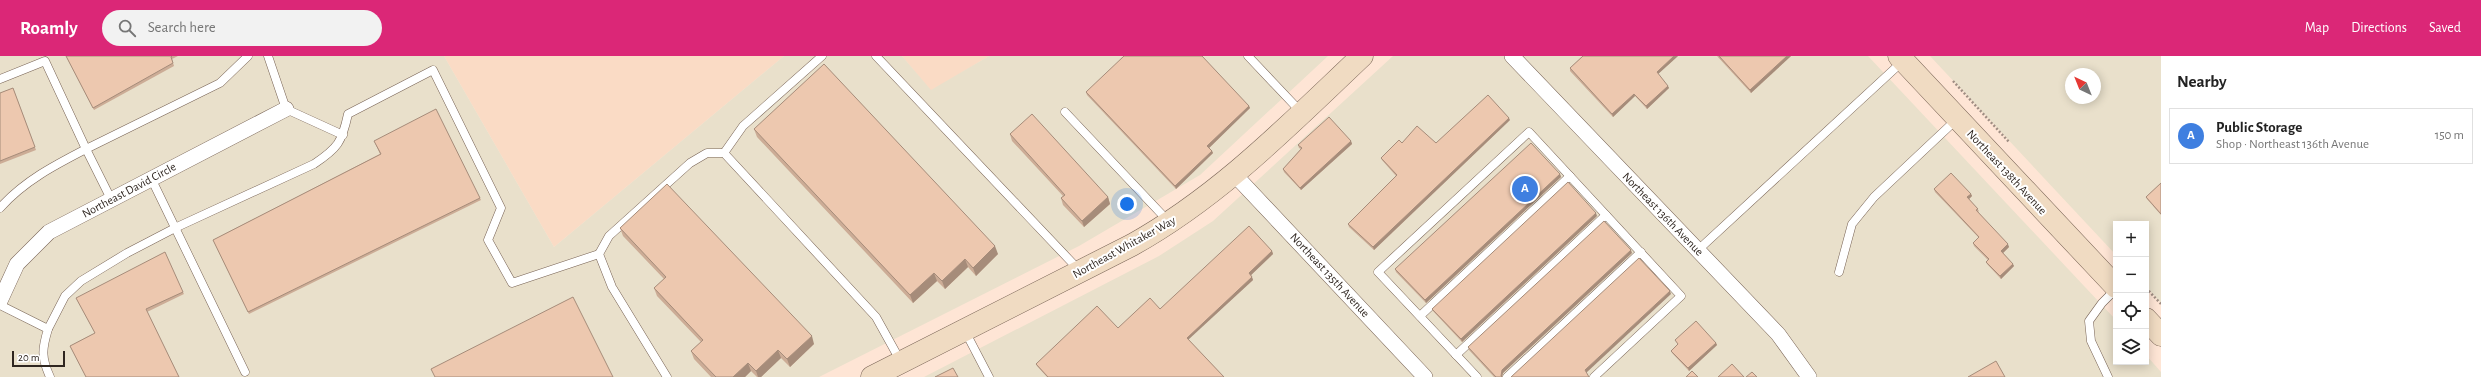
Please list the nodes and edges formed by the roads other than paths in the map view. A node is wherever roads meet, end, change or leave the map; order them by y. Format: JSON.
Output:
{"nodes":[{"id":1,"x":248,"y":56,"type":"edge"},
{"id":2,"x":268,"y":56,"type":"edge"},
{"id":3,"x":822,"y":56,"type":"edge"},
{"id":4,"x":876,"y":56,"type":"edge"},
{"id":5,"x":1248,"y":56,"type":"edge"},
{"id":6,"x":1362,"y":56,"type":"edge"},
{"id":7,"x":1512,"y":56,"type":"edge"},
{"id":8,"x":1901,"y":58,"type":"edge"},
{"id":9,"x":0,"y":79,"type":"edge"},
{"id":10,"x":286,"y":109,"type":"junction"},
{"id":11,"x":1065,"y":112,"type":"dead end"},
{"id":12,"x":1302,"y":113,"type":"junction"},
{"id":13,"x":1958,"y":119,"type":"junction"},
{"id":14,"x":343,"y":135,"type":"junction"},
{"id":15,"x":86,"y":149,"type":"junction"},
{"id":16,"x":724,"y":153,"type":"junction"},
{"id":17,"x":1234,"y":174,"type":"junction"},
{"id":18,"x":1570,"y":176,"type":"junction"},
{"id":19,"x":151,"y":178,"type":"junction"},
{"id":20,"x":111,"y":199,"type":"junction"},
{"id":21,"x":0,"y":208,"type":"edge"},
{"id":22,"x":1606,"y":214,"type":"junction"},
{"id":23,"x":1170,"y":223,"type":"junction"},
{"id":24,"x":177,"y":228,"type":"junction"},
{"id":25,"x":1698,"y":250,"type":"junction"},
{"id":26,"x":1641,"y":252,"type":"junction"},
{"id":27,"x":599,"y":254,"type":"junction"},
{"id":28,"x":1080,"y":272,"type":"junction"},
{"id":29,"x":1839,"y":272,"type":"dead end"},
{"id":30,"x":2113,"y":285,"type":"edge"},
{"id":31,"x":2113,"y":291,"type":"edge"},
{"id":32,"x":0,"y":300,"type":"edge"},
{"id":33,"x":0,"y":305,"type":"edge"},
{"id":34,"x":1420,"y":316,"type":"junction"},
{"id":35,"x":2149,"y":322,"type":"edge"},
{"id":36,"x":48,"y":329,"type":"junction"},
{"id":37,"x":965,"y":330,"type":"junction"},
{"id":38,"x":2161,"y":335,"type":"edge"},
{"id":39,"x":1456,"y":355,"type":"junction"},
{"id":40,"x":901,"y":362,"type":"junction"},
{"id":41,"x":245,"y":372,"type":"dead end"},
{"id":42,"x":1598,"y":376,"type":"edge"},
{"id":43,"x":50,"y":377,"type":"edge"},
{"id":44,"x":667,"y":377,"type":"edge"},
{"id":45,"x":872,"y":377,"type":"edge"},
{"id":46,"x":989,"y":377,"type":"edge"},
{"id":47,"x":1425,"y":377,"type":"edge"},
{"id":48,"x":1477,"y":377,"type":"edge"},
{"id":49,"x":1507,"y":377,"type":"edge"},
{"id":50,"x":1809,"y":377,"type":"edge"},
{"id":51,"x":2108,"y":377,"type":"edge"}],
"edges":[{"from":1,"to":15,"type":"lane"},
{"from":2,"to":10,"type":"lane"},
{"from":3,"to":16,"type":"lane"},
{"from":4,"to":28,"type":"lane"},
{"from":5,"to":12,"type":"lane"},
{"from":6,"to":12,"type":"street","name":"Northeast Whitaker Way"},
{"from":7,"to":25,"type":"street","name":"Northeast 136th Avenue"},
{"from":8,"to":13,"type":"street","name":"Northeast 138th Avenue"},
{"from":8,"to":25,"type":"lane"},
{"from":9,"to":15,"type":"lane"},
{"from":10,"to":14,"type":"lane"},
{"from":10,"to":19,"type":"street","name":"Northeast David Circle"},
{"from":11,"to":23,"type":"lane"},
{"from":12,"to":17,"type":"street","name":"Northeast Whitaker Way"},
{"from":13,"to":29,"type":"lane"},
{"from":13,"to":30,"type":"street","name":"Northeast 138th Avenue"},
{"from":14,"to":24,"type":"lane"},
{"from":14,"to":27,"type":"lane"},
{"from":15,"to":20,"type":"lane"},
{"from":15,"to":21,"type":"lane"},
{"from":16,"to":27,"type":"lane"},
{"from":16,"to":40,"type":"lane"},
{"from":17,"to":23,"type":"street","name":"Northeast Whitaker Way"},
{"from":17,"to":47,"type":"street","name":"Northeast 135th Avenue"},
{"from":18,"to":22,"type":"lane"},
{"from":18,"to":34,"type":"lane"},
{"from":18,"to":34,"type":"lane"},
{"from":19,"to":20,"type":"street","name":"Northeast David Circle"},
{"from":19,"to":24,"type":"lane"},
{"from":20,"to":32,"type":"street","name":"Northeast David Circle"},
{"from":22,"to":26,"type":"lane"},
{"from":22,"to":39,"type":"lane"},
{"from":23,"to":28,"type":"street","name":"Northeast Whitaker Way"},
{"from":24,"to":36,"type":"lane"},
{"from":24,"to":41,"type":"lane"},
{"from":25,"to":50,"type":"street","name":"Northeast 136th Avenue"},
{"from":26,"to":42,"type":"lane"},
{"from":26,"to":49,"type":"lane"},
{"from":27,"to":44,"type":"lane"},
{"from":28,"to":37,"type":"street","name":"Northeast Whitaker Way"},
{"from":31,"to":51,"type":"lane"},
{"from":33,"to":36,"type":"lane"},
{"from":34,"to":39,"type":"lane"},
{"from":35,"to":38,"type":"street"},
{"from":36,"to":43,"type":"lane"},
{"from":37,"to":40,"type":"street","name":"Northeast Whitaker Way"},
{"from":37,"to":46,"type":"lane"},
{"from":39,"to":48,"type":"lane"},
{"from":40,"to":45,"type":"street","name":"Northeast Whitaker Way"}]}
